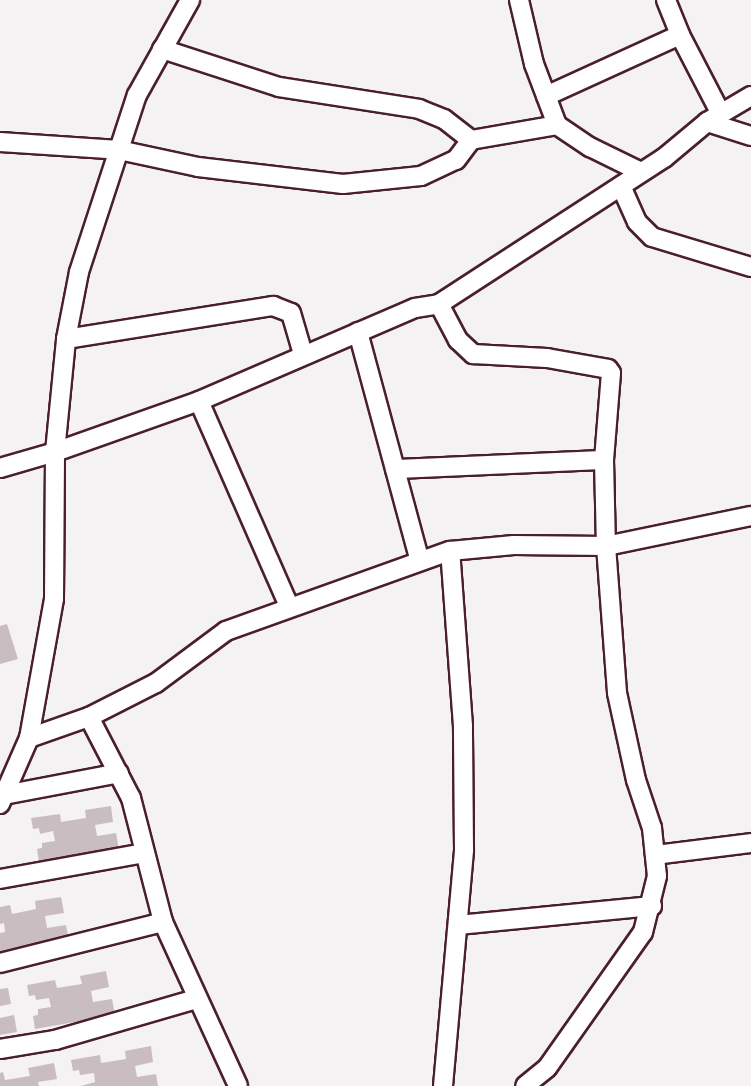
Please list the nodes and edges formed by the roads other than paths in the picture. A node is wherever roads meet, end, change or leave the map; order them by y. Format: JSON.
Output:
{"nodes":[{"id":1,"x":190,"y":0,"type":"edge"},
{"id":2,"x":519,"y":0,"type":"edge"},
{"id":3,"x":666,"y":0,"type":"edge"},
{"id":4,"x":680,"y":35,"type":"junction"},
{"id":5,"x":162,"y":49,"type":"junction"},
{"id":6,"x":546,"y":96,"type":"junction"},
{"id":7,"x":751,"y":96,"type":"edge"},
{"id":8,"x":714,"y":118,"type":"junction"},
{"id":9,"x":557,"y":125,"type":"junction"},
{"id":10,"x":751,"y":136,"type":"edge"},
{"id":11,"x":471,"y":140,"type":"junction"},
{"id":12,"x":0,"y":142,"type":"edge"},
{"id":13,"x":119,"y":150,"type":"junction"},
{"id":14,"x":642,"y":172,"type":"junction"},
{"id":15,"x":621,"y":186,"type":"junction"},
{"id":16,"x":751,"y":269,"type":"edge"},
{"id":17,"x":440,"y":304,"type":"junction"},
{"id":18,"x":358,"y":332,"type":"junction"},
{"id":19,"x":66,"y":339,"type":"junction"},
{"id":20,"x":303,"y":354,"type":"junction"},
{"id":21,"x":199,"y":401,"type":"junction"},
{"id":22,"x":55,"y":453,"type":"junction"},
{"id":23,"x":604,"y":460,"type":"junction"},
{"id":24,"x":0,"y":468,"type":"edge"},
{"id":25,"x":395,"y":469,"type":"junction"},
{"id":26,"x":751,"y":516,"type":"edge"},
{"id":27,"x":606,"y":546,"type":"junction"},
{"id":28,"x":450,"y":551,"type":"junction"},
{"id":29,"x":420,"y":561,"type":"junction"},
{"id":30,"x":289,"y":606,"type":"junction"},
{"id":31,"x":89,"y":717,"type":"junction"},
{"id":32,"x":29,"y":738,"type":"junction"},
{"id":33,"x":119,"y":773,"type":"junction"},
{"id":34,"x":2,"y":799,"type":"edge"},
{"id":35,"x":751,"y":843,"type":"edge"},
{"id":36,"x":144,"y":853,"type":"junction"},
{"id":37,"x":655,"y":855,"type":"junction"},
{"id":38,"x":0,"y":879,"type":"edge"},
{"id":39,"x":652,"y":906,"type":"junction"},
{"id":40,"x":164,"y":922,"type":"junction"},
{"id":41,"x":458,"y":925,"type":"junction"},
{"id":42,"x":0,"y":963,"type":"edge"},
{"id":43,"x":196,"y":999,"type":"junction"},
{"id":44,"x":0,"y":1048,"type":"edge"},
{"id":45,"x":238,"y":1086,"type":"edge"},
{"id":46,"x":442,"y":1086,"type":"edge"},
{"id":47,"x":525,"y":1086,"type":"edge"}],
"edges":[{"from":1,"to":5,"type":"street"},
{"from":2,"to":6,"type":"street"},
{"from":3,"to":4,"type":"street"},
{"from":4,"to":6,"type":"street"},
{"from":4,"to":8,"type":"street"},
{"from":5,"to":11,"type":"street"},
{"from":5,"to":13,"type":"street"},
{"from":6,"to":9,"type":"street"},
{"from":7,"to":8,"type":"street"},
{"from":8,"to":10,"type":"street"},
{"from":8,"to":14,"type":"street"},
{"from":9,"to":11,"type":"street"},
{"from":9,"to":14,"type":"street"},
{"from":11,"to":13,"type":"street"},
{"from":12,"to":13,"type":"street"},
{"from":13,"to":19,"type":"street"},
{"from":14,"to":15,"type":"street"},
{"from":15,"to":16,"type":"street"},
{"from":15,"to":17,"type":"street"},
{"from":17,"to":18,"type":"street"},
{"from":17,"to":23,"type":"street"},
{"from":18,"to":20,"type":"street"},
{"from":18,"to":25,"type":"street"},
{"from":19,"to":20,"type":"street"},
{"from":19,"to":22,"type":"street"},
{"from":20,"to":21,"type":"street"},
{"from":21,"to":22,"type":"street"},
{"from":21,"to":30,"type":"street"},
{"from":22,"to":24,"type":"street"},
{"from":22,"to":32,"type":"street"},
{"from":23,"to":25,"type":"street"},
{"from":23,"to":27,"type":"street"},
{"from":25,"to":29,"type":"street"},
{"from":26,"to":27,"type":"street"},
{"from":27,"to":28,"type":"street"},
{"from":27,"to":37,"type":"street"},
{"from":28,"to":29,"type":"street"},
{"from":28,"to":41,"type":"street"},
{"from":29,"to":30,"type":"street"},
{"from":30,"to":31,"type":"street"},
{"from":31,"to":32,"type":"street"},
{"from":31,"to":33,"type":"street"},
{"from":32,"to":34,"type":"street"},
{"from":33,"to":34,"type":"street"},
{"from":33,"to":36,"type":"street"},
{"from":35,"to":37,"type":"street"},
{"from":36,"to":38,"type":"street"},
{"from":36,"to":40,"type":"street"},
{"from":37,"to":39,"type":"street"},
{"from":39,"to":41,"type":"street"},
{"from":39,"to":47,"type":"street"},
{"from":40,"to":42,"type":"street"},
{"from":40,"to":43,"type":"street"},
{"from":41,"to":46,"type":"street"},
{"from":43,"to":44,"type":"street"},
{"from":43,"to":45,"type":"street"}]}
